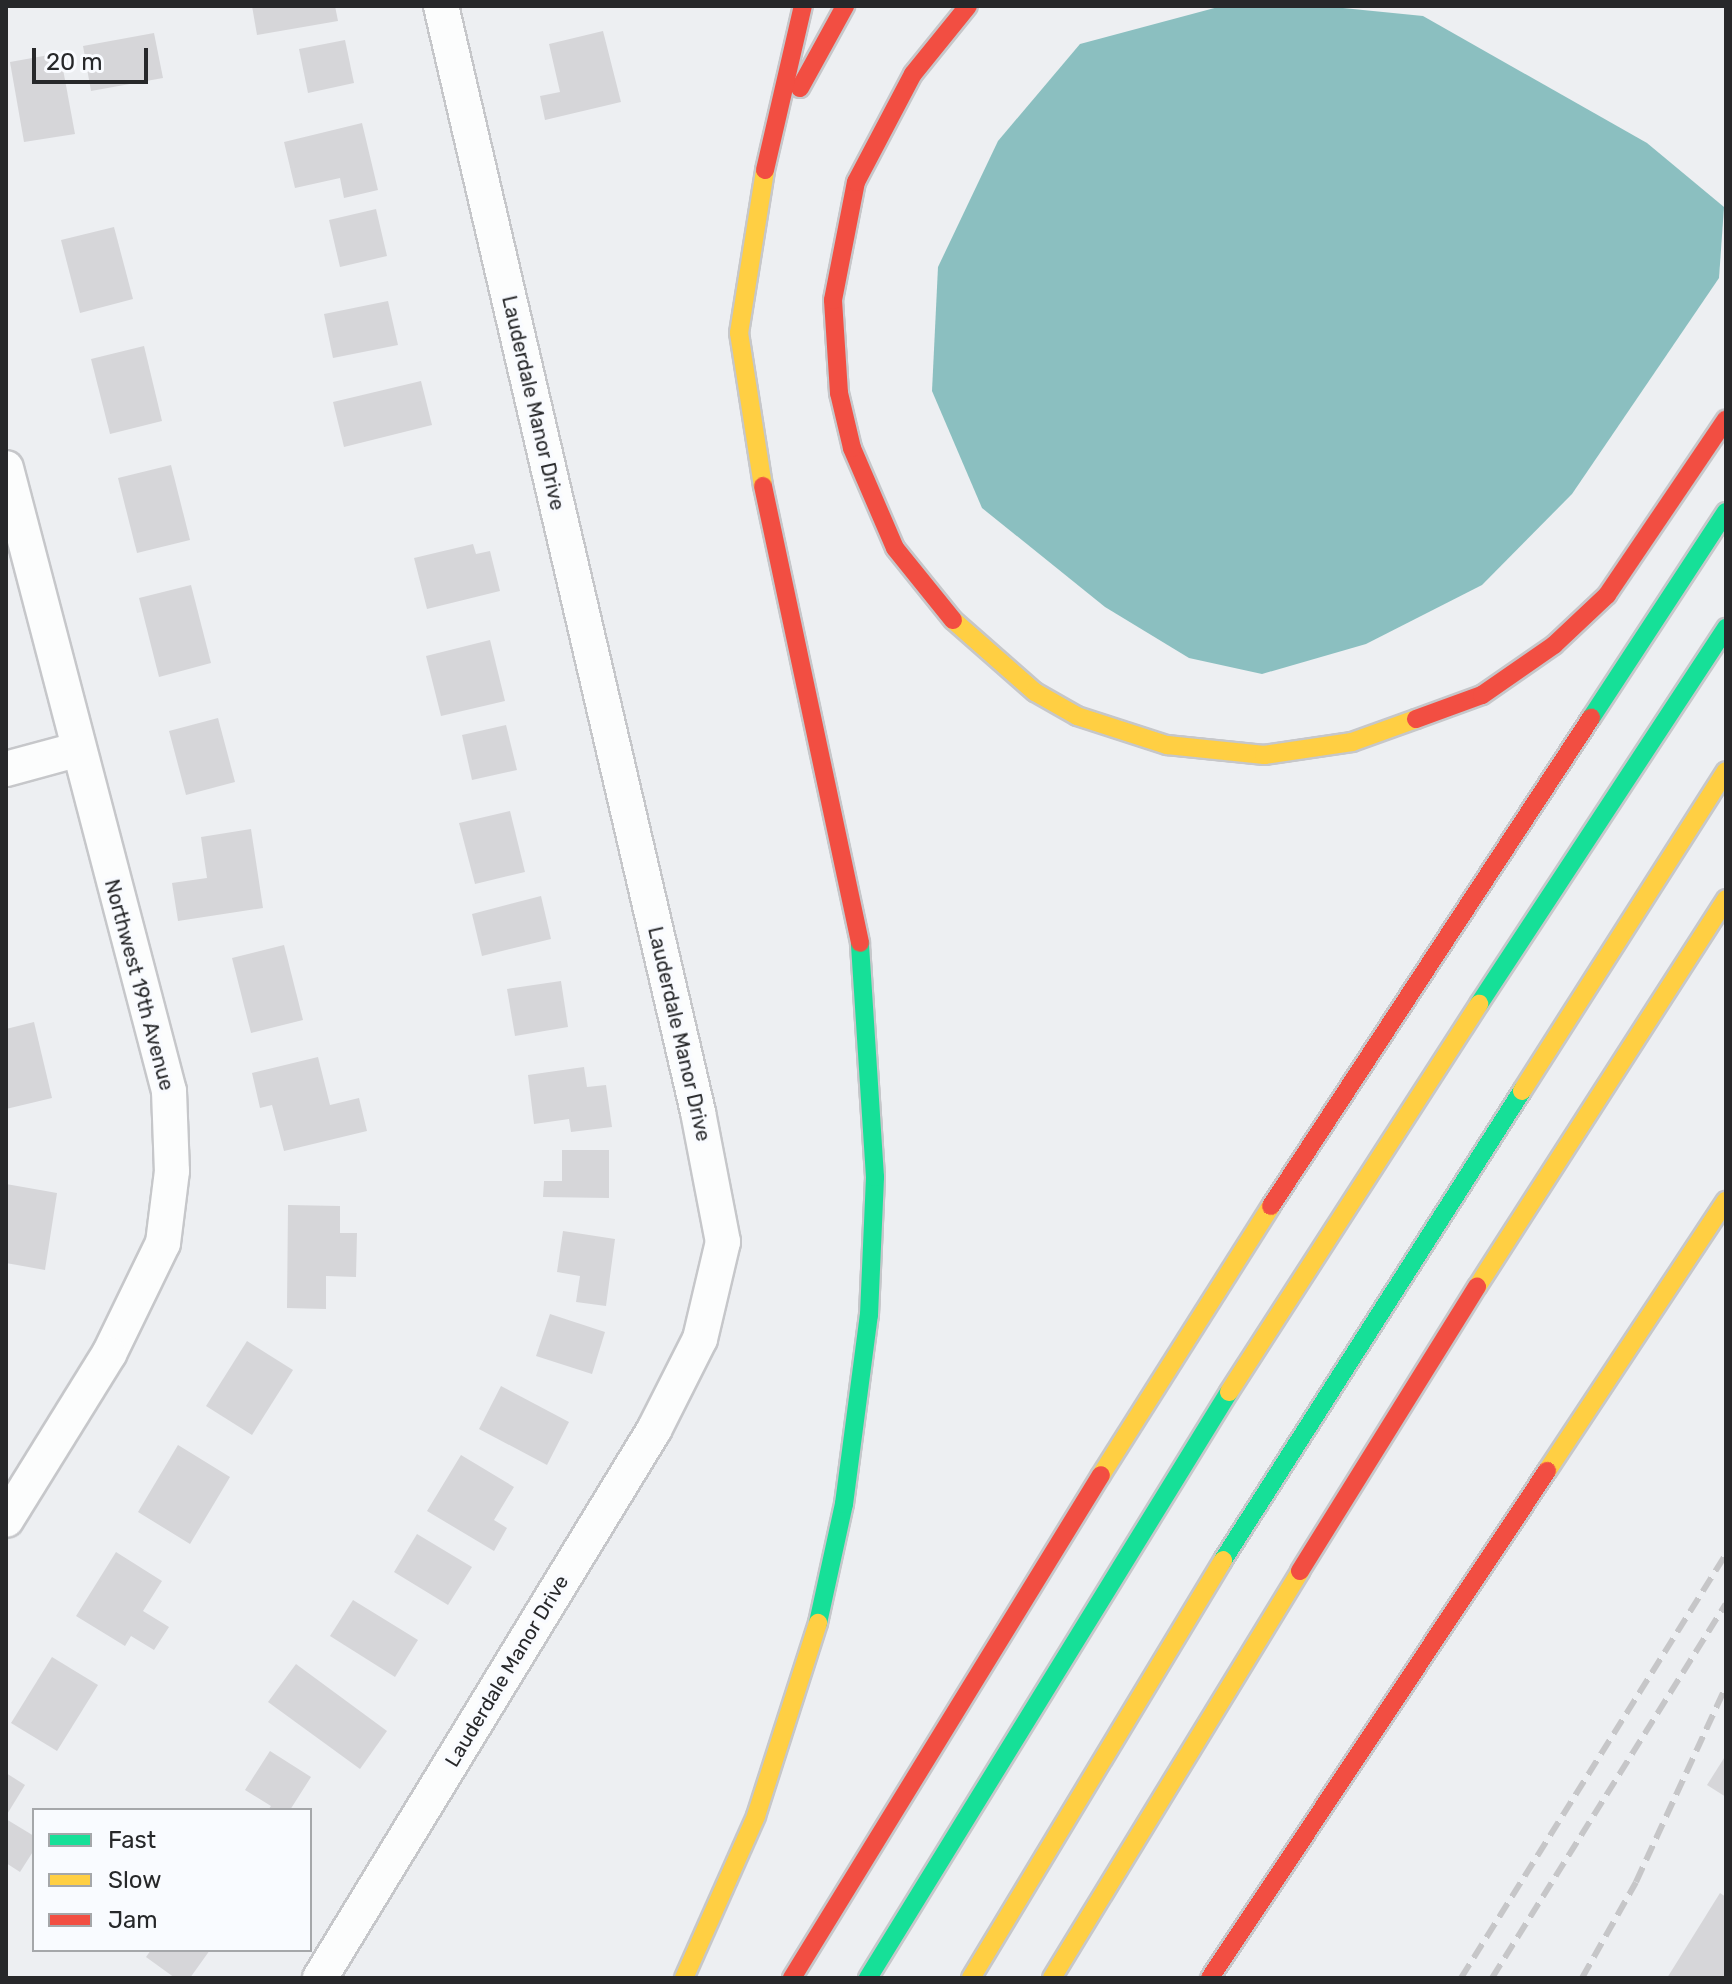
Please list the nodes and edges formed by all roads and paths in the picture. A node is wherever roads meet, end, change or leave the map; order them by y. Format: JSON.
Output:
{"nodes":[{"id":1,"x":441,"y":6,"type":"edge"},
{"id":2,"x":803,"y":6,"type":"edge"},
{"id":3,"x":845,"y":6,"type":"edge"},
{"id":4,"x":968,"y":6,"type":"edge"},
{"id":5,"x":773,"y":140,"type":"junction"},
{"id":6,"x":1726,"y":419,"type":"edge"},
{"id":7,"x":6,"y":468,"type":"edge"},
{"id":8,"x":1726,"y":512,"type":"edge"},
{"id":9,"x":1726,"y":628,"type":"edge"},
{"id":10,"x":76,"y":750,"type":"junction"},
{"id":11,"x":6,"y":769,"type":"edge"},
{"id":12,"x":1726,"y":771,"type":"edge"},
{"id":13,"x":1726,"y":899,"type":"edge"},
{"id":14,"x":1726,"y":1201,"type":"edge"},
{"id":15,"x":6,"y":1520,"type":"edge"},
{"id":16,"x":320,"y":1978,"type":"edge"},
{"id":17,"x":684,"y":1978,"type":"edge"},
{"id":18,"x":792,"y":1978,"type":"edge"},
{"id":19,"x":868,"y":1978,"type":"edge"},
{"id":20,"x":971,"y":1978,"type":"edge"},
{"id":21,"x":1052,"y":1978,"type":"edge"},
{"id":22,"x":1210,"y":1978,"type":"edge"}],
"edges":[{"from":1,"to":16,"type":"street","name":"Lauderdale Manor Drive"},
{"from":2,"to":5,"type":"highway"},
{"from":3,"to":5,"type":"highway"},
{"from":4,"to":6,"type":"highway"},
{"from":5,"to":17,"type":"highway"},
{"from":7,"to":10,"type":"street","name":"Northwest 19th Avenue"},
{"from":8,"to":18,"type":"highway"},
{"from":9,"to":19,"type":"highway"},
{"from":10,"to":11,"type":"street"},
{"from":10,"to":15,"type":"street","name":"Northwest 19th Avenue"},
{"from":12,"to":20,"type":"highway"},
{"from":13,"to":21,"type":"highway"},
{"from":14,"to":22,"type":"highway"}]}
